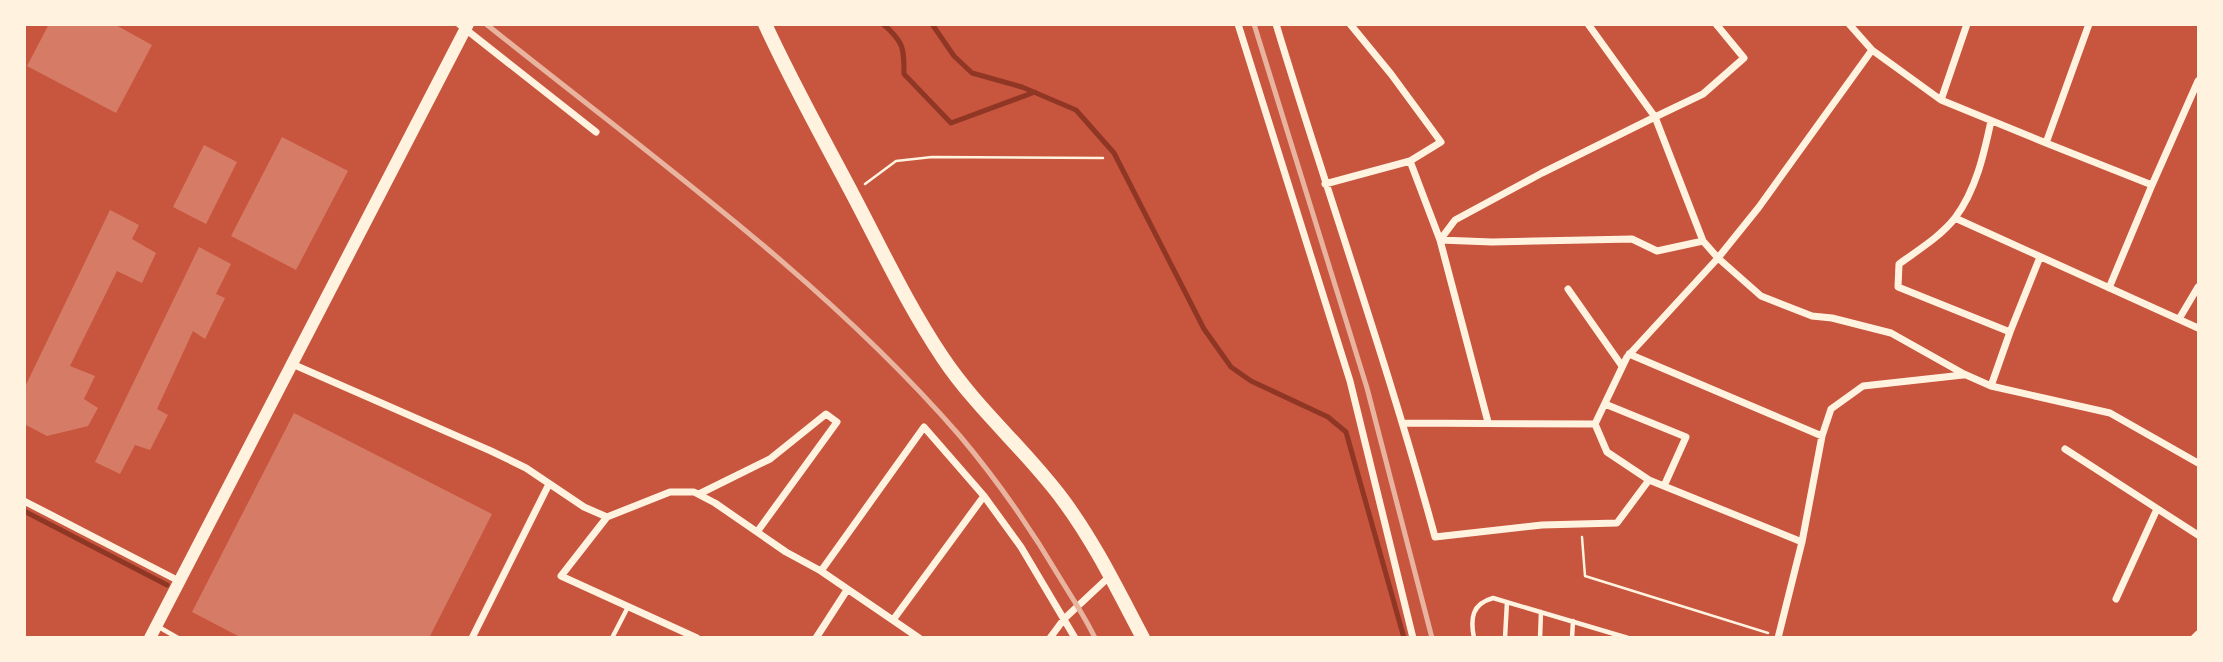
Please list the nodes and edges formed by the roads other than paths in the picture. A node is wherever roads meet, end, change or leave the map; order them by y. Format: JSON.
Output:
{"nodes":[{"id":1,"x":765,"y":24,"type":"edge"},
{"id":2,"x":1238,"y":24,"type":"edge"},
{"id":3,"x":1276,"y":24,"type":"edge"},
{"id":4,"x":1350,"y":24,"type":"edge"},
{"id":5,"x":1588,"y":24,"type":"edge"},
{"id":6,"x":1716,"y":24,"type":"edge"},
{"id":7,"x":1849,"y":24,"type":"edge"},
{"id":8,"x":1967,"y":24,"type":"edge"},
{"id":9,"x":2089,"y":24,"type":"edge"},
{"id":10,"x":464,"y":26,"type":"edge"},
{"id":11,"x":1872,"y":50,"type":"junction"},
{"id":12,"x":2199,"y":81,"type":"edge"},
{"id":13,"x":1941,"y":100,"type":"junction"},
{"id":14,"x":1655,"y":117,"type":"junction"},
{"id":15,"x":1991,"y":121,"type":"junction"},
{"id":16,"x":596,"y":132,"type":"dead end"},
{"id":17,"x":2046,"y":143,"type":"junction"},
{"id":18,"x":1410,"y":161,"type":"junction"},
{"id":19,"x":1325,"y":184,"type":"junction"},
{"id":20,"x":2152,"y":185,"type":"junction"},
{"id":21,"x":1955,"y":218,"type":"junction"},
{"id":22,"x":1440,"y":240,"type":"junction"},
{"id":23,"x":1703,"y":241,"type":"junction"},
{"id":24,"x":2040,"y":257,"type":"junction"},
{"id":25,"x":1718,"y":258,"type":"junction"},
{"id":26,"x":2199,"y":287,"type":"edge"},
{"id":27,"x":2109,"y":288,"type":"junction"},
{"id":28,"x":1568,"y":289,"type":"dead end"},
{"id":29,"x":2179,"y":319,"type":"junction"},
{"id":30,"x":2199,"y":328,"type":"edge"},
{"id":31,"x":2010,"y":332,"type":"junction"},
{"id":32,"x":1629,"y":354,"type":"junction"},
{"id":33,"x":290,"y":363,"type":"junction"},
{"id":34,"x":1622,"y":366,"type":"junction"},
{"id":35,"x":1964,"y":374,"type":"junction"},
{"id":36,"x":1991,"y":386,"type":"junction"},
{"id":37,"x":1605,"y":404,"type":"junction"},
{"id":38,"x":1488,"y":422,"type":"junction"},
{"id":39,"x":1404,"y":423,"type":"junction"},
{"id":40,"x":1595,"y":424,"type":"junction"},
{"id":41,"x":1822,"y":436,"type":"junction"},
{"id":42,"x":2065,"y":449,"type":"dead end"},
{"id":43,"x":2199,"y":463,"type":"edge"},
{"id":44,"x":1649,"y":480,"type":"junction"},
{"id":45,"x":550,"y":484,"type":"junction"},
{"id":46,"x":1664,"y":486,"type":"junction"},
{"id":47,"x":699,"y":494,"type":"junction"},
{"id":48,"x":984,"y":496,"type":"junction"},
{"id":49,"x":24,"y":501,"type":"edge"},
{"id":50,"x":2157,"y":509,"type":"junction"},
{"id":51,"x":607,"y":517,"type":"junction"},
{"id":52,"x":757,"y":532,"type":"junction"},
{"id":53,"x":2199,"y":535,"type":"edge"},
{"id":54,"x":1802,"y":542,"type":"junction"},
{"id":55,"x":821,"y":571,"type":"junction"},
{"id":56,"x":1110,"y":576,"type":"junction"},
{"id":57,"x":179,"y":581,"type":"junction"},
{"id":58,"x":847,"y":590,"type":"junction"},
{"id":59,"x":2116,"y":599,"type":"dead end"},
{"id":60,"x":1507,"y":602,"type":"junction"},
{"id":61,"x":628,"y":606,"type":"junction"},
{"id":62,"x":1541,"y":612,"type":"junction"},
{"id":63,"x":1064,"y":619,"type":"junction"},
{"id":64,"x":892,"y":620,"type":"junction"},
{"id":65,"x":1573,"y":621,"type":"junction"},
{"id":66,"x":1605,"y":631,"type":"junction"},
{"id":67,"x":153,"y":632,"type":"edge"},
{"id":68,"x":2199,"y":634,"type":"edge"},
{"id":69,"x":1542,"y":637,"type":"edge"},
{"id":70,"x":1778,"y":637,"type":"edge"},
{"id":71,"x":178,"y":638,"type":"edge"},
{"id":72,"x":472,"y":638,"type":"edge"},
{"id":73,"x":612,"y":638,"type":"edge"},
{"id":74,"x":696,"y":638,"type":"edge"},
{"id":75,"x":816,"y":638,"type":"edge"},
{"id":76,"x":919,"y":638,"type":"edge"},
{"id":77,"x":1050,"y":638,"type":"edge"},
{"id":78,"x":1075,"y":638,"type":"edge"},
{"id":79,"x":1143,"y":638,"type":"edge"},
{"id":80,"x":1413,"y":638,"type":"edge"},
{"id":81,"x":1474,"y":638,"type":"edge"},
{"id":82,"x":1505,"y":638,"type":"edge"},
{"id":83,"x":1572,"y":638,"type":"edge"},
{"id":84,"x":1605,"y":638,"type":"edge"},
{"id":85,"x":1628,"y":638,"type":"edge"},
{"id":86,"x":2194,"y":638,"type":"edge"}],
"edges":[{"from":1,"to":56,"type":"main road"},
{"from":2,"to":80,"type":"street"},
{"from":3,"to":19,"type":"street"},
{"from":4,"to":18,"type":"street"},
{"from":5,"to":14,"type":"street"},
{"from":6,"to":14,"type":"street"},
{"from":7,"to":11,"type":"street"},
{"from":8,"to":13,"type":"street"},
{"from":9,"to":17,"type":"street"},
{"from":10,"to":16,"type":"street"},
{"from":10,"to":33,"type":"street"},
{"from":11,"to":13,"type":"street"},
{"from":11,"to":25,"type":"street"},
{"from":12,"to":20,"type":"street"},
{"from":13,"to":15,"type":"street"},
{"from":14,"to":22,"type":"street"},
{"from":14,"to":23,"type":"street"},
{"from":15,"to":17,"type":"street"},
{"from":15,"to":21,"type":"street"},
{"from":17,"to":20,"type":"street"},
{"from":18,"to":19,"type":"street"},
{"from":18,"to":22,"type":"street"},
{"from":19,"to":39,"type":"street"},
{"from":20,"to":27,"type":"street"},
{"from":21,"to":24,"type":"street"},
{"from":21,"to":31,"type":"street"},
{"from":22,"to":23,"type":"street"},
{"from":22,"to":38,"type":"street"},
{"from":23,"to":25,"type":"street"},
{"from":24,"to":27,"type":"street"},
{"from":24,"to":31,"type":"street"},
{"from":25,"to":32,"type":"street"},
{"from":25,"to":35,"type":"street"},
{"from":26,"to":29,"type":"street"},
{"from":27,"to":29,"type":"street"},
{"from":28,"to":34,"type":"street"},
{"from":29,"to":30,"type":"street"},
{"from":31,"to":36,"type":"street"},
{"from":32,"to":34,"type":"street"},
{"from":32,"to":41,"type":"street"},
{"from":33,"to":45,"type":"street"},
{"from":33,"to":57,"type":"street"},
{"from":34,"to":37,"type":"street"},
{"from":35,"to":36,"type":"street"},
{"from":35,"to":41,"type":"street"},
{"from":36,"to":43,"type":"street"},
{"from":37,"to":40,"type":"street"},
{"from":37,"to":46,"type":"street"},
{"from":38,"to":39,"type":"street"},
{"from":38,"to":40,"type":"street"},
{"from":39,"to":44,"type":"street"},
{"from":40,"to":44,"type":"street"},
{"from":41,"to":54,"type":"street"},
{"from":42,"to":50,"type":"street"},
{"from":44,"to":46,"type":"street"},
{"from":45,"to":51,"type":"street"},
{"from":45,"to":72,"type":"street"},
{"from":46,"to":54,"type":"street"},
{"from":47,"to":51,"type":"street"},
{"from":47,"to":52,"type":"street"},
{"from":47,"to":52,"type":"street"},
{"from":48,"to":55,"type":"street"},
{"from":48,"to":63,"type":"street"},
{"from":48,"to":64,"type":"street"},
{"from":49,"to":57,"type":"street"},
{"from":50,"to":53,"type":"street"},
{"from":50,"to":59,"type":"street"},
{"from":51,"to":61,"type":"street"},
{"from":52,"to":55,"type":"street"},
{"from":54,"to":70,"type":"street"},
{"from":55,"to":58,"type":"street"},
{"from":56,"to":63,"type":"street"},
{"from":56,"to":79,"type":"main road"},
{"from":57,"to":67,"type":"street"},
{"from":58,"to":64,"type":"street"},
{"from":58,"to":75,"type":"street"},
{"from":60,"to":62,"type":"lane"},
{"from":60,"to":81,"type":"lane"},
{"from":60,"to":82,"type":"lane"},
{"from":61,"to":73,"type":"lane"},
{"from":61,"to":74,"type":"street"},
{"from":62,"to":65,"type":"lane"},
{"from":62,"to":69,"type":"lane"},
{"from":63,"to":77,"type":"street"},
{"from":63,"to":78,"type":"street"},
{"from":64,"to":76,"type":"street"},
{"from":65,"to":66,"type":"lane"},
{"from":65,"to":83,"type":"lane"},
{"from":66,"to":84,"type":"lane"},
{"from":66,"to":85,"type":"lane"},
{"from":67,"to":71,"type":"lane"},
{"from":68,"to":86,"type":"street"}]}
